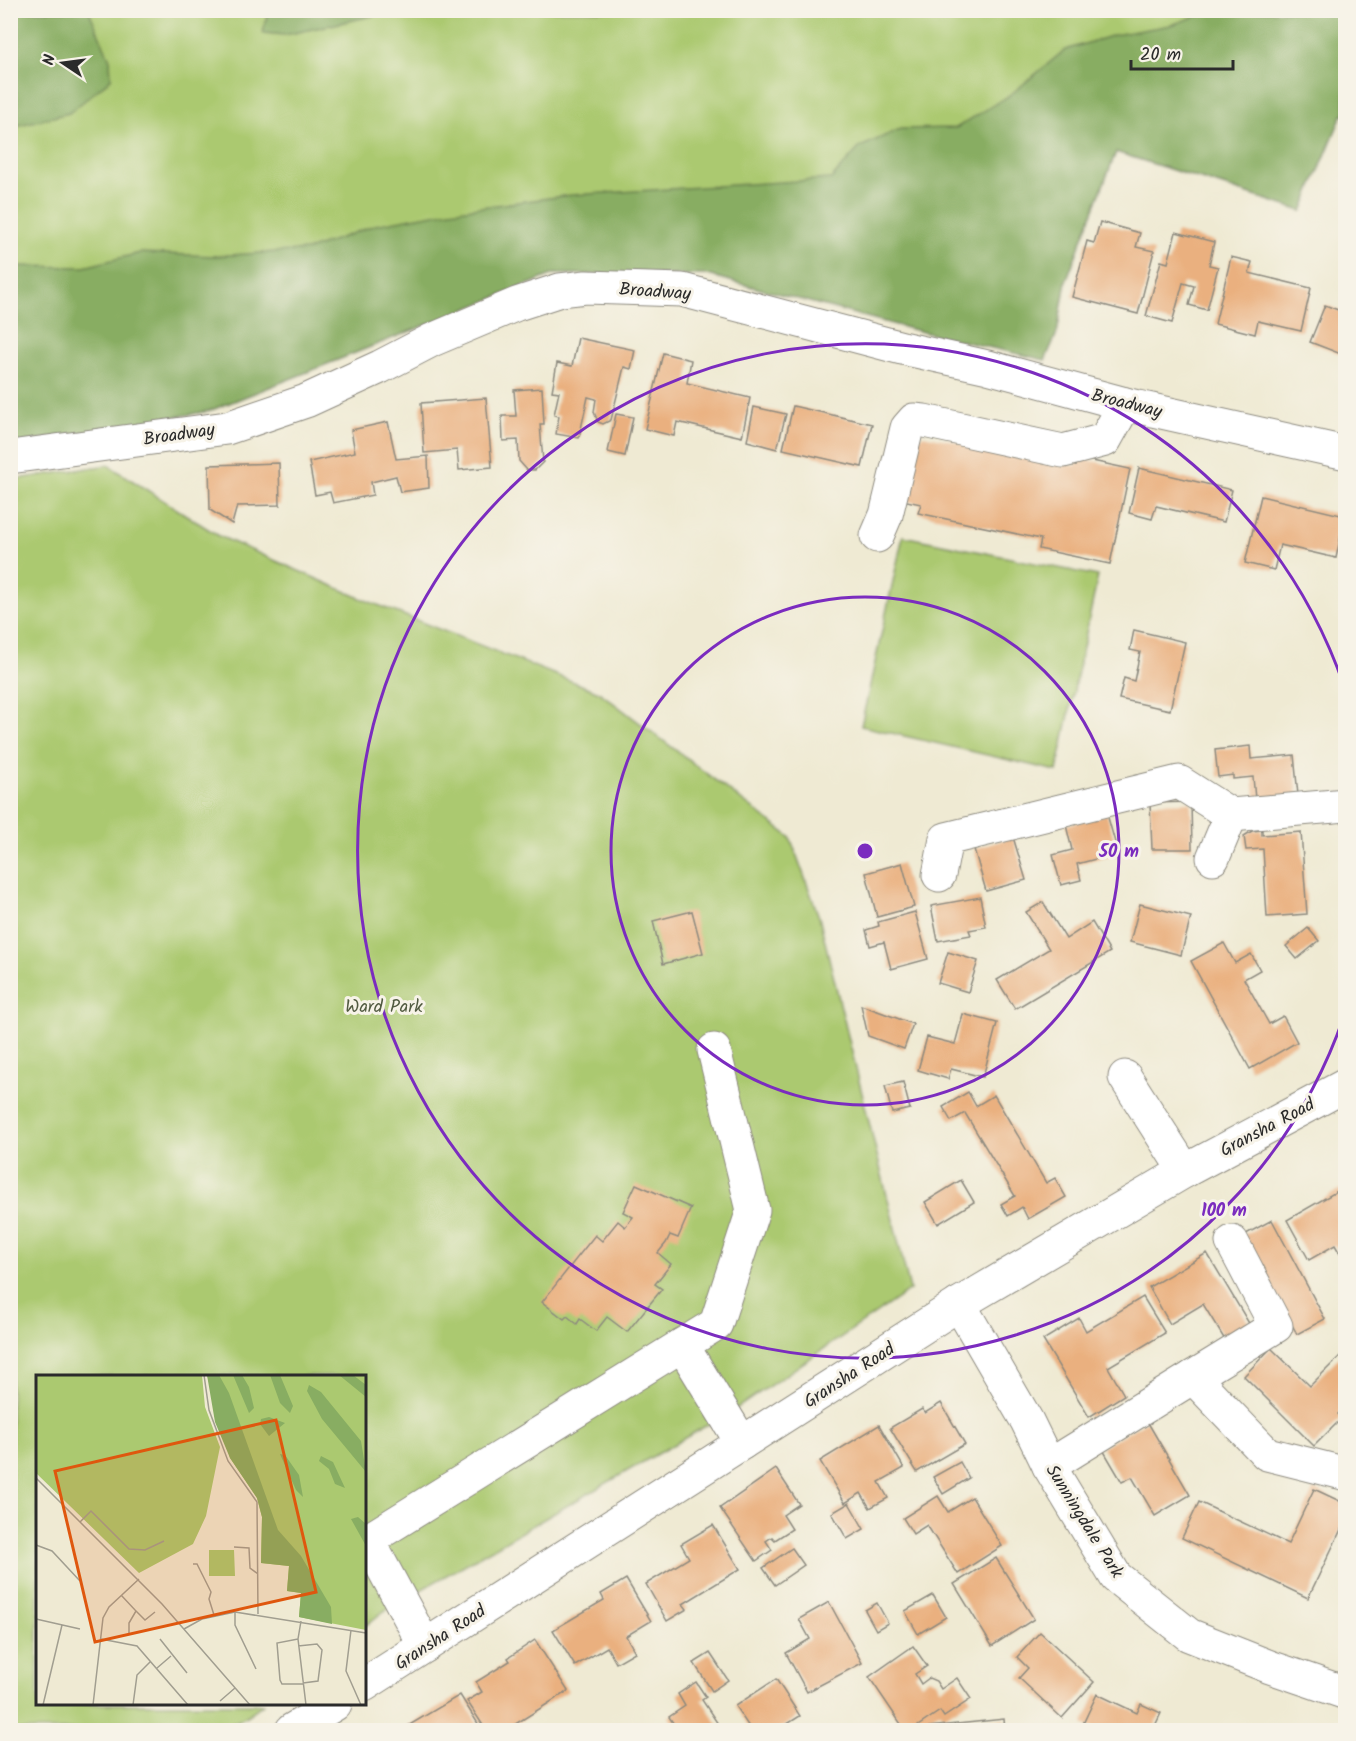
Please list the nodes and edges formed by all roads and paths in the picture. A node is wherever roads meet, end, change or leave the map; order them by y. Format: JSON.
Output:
{"nodes":[{"id":1,"x":1125,"y":404,"type":"junction"},
{"id":2,"x":1346,"y":453,"type":"edge"},
{"id":3,"x":10,"y":457,"type":"edge"},
{"id":4,"x":877,"y":536,"type":"dead end"},
{"id":5,"x":1346,"y":805,"type":"edge"},
{"id":6,"x":1231,"y":814,"type":"junction"},
{"id":7,"x":1213,"y":858,"type":"dead end"},
{"id":8,"x":939,"y":875,"type":"dead end"},
{"id":9,"x":714,"y":1050,"type":"dead end"},
{"id":10,"x":1125,"y":1077,"type":"dead end"},
{"id":11,"x":1346,"y":1085,"type":"edge"},
{"id":12,"x":1185,"y":1172,"type":"junction"},
{"id":13,"x":1232,"y":1242,"type":"dead end"},
{"id":14,"x":959,"y":1304,"type":"junction"},
{"id":15,"x":682,"y":1345,"type":"junction"},
{"id":16,"x":1193,"y":1377,"type":"junction"},
{"id":17,"x":742,"y":1443,"type":"junction"},
{"id":18,"x":1048,"y":1466,"type":"junction"},
{"id":19,"x":1343,"y":1473,"type":"dead end"},
{"id":20,"x":425,"y":1646,"type":"junction"},
{"id":21,"x":366,"y":1684,"type":"edge"},
{"id":22,"x":1344,"y":1689,"type":"edge"},
{"id":23,"x":332,"y":1705,"type":"edge"},
{"id":24,"x":292,"y":1731,"type":"edge"}],
"edges":[{"from":1,"to":2,"type":"street","name":"Broadway"},
{"from":1,"to":3,"type":"street","name":"Broadway"},
{"from":1,"to":4,"type":"street"},
{"from":5,"to":6,"type":"street"},
{"from":6,"to":7,"type":"street"},
{"from":6,"to":8,"type":"street"},
{"from":9,"to":15,"type":"street"},
{"from":10,"to":12,"type":"street"},
{"from":11,"to":12,"type":"street","name":"Gransha Road"},
{"from":12,"to":14,"type":"street","name":"Gransha Road"},
{"from":13,"to":16,"type":"street"},
{"from":14,"to":17,"type":"street","name":"Gransha Road"},
{"from":14,"to":18,"type":"street","name":"Sunningdale Park"},
{"from":15,"to":17,"type":"street"},
{"from":15,"to":20,"type":"street"},
{"from":16,"to":18,"type":"street"},
{"from":16,"to":19,"type":"street"},
{"from":17,"to":20,"type":"street","name":"Gransha Road"},
{"from":18,"to":22,"type":"street","name":"Sunningdale Park"},
{"from":20,"to":21,"type":"street","name":"Gransha Road"},
{"from":23,"to":24,"type":"street"}]}
